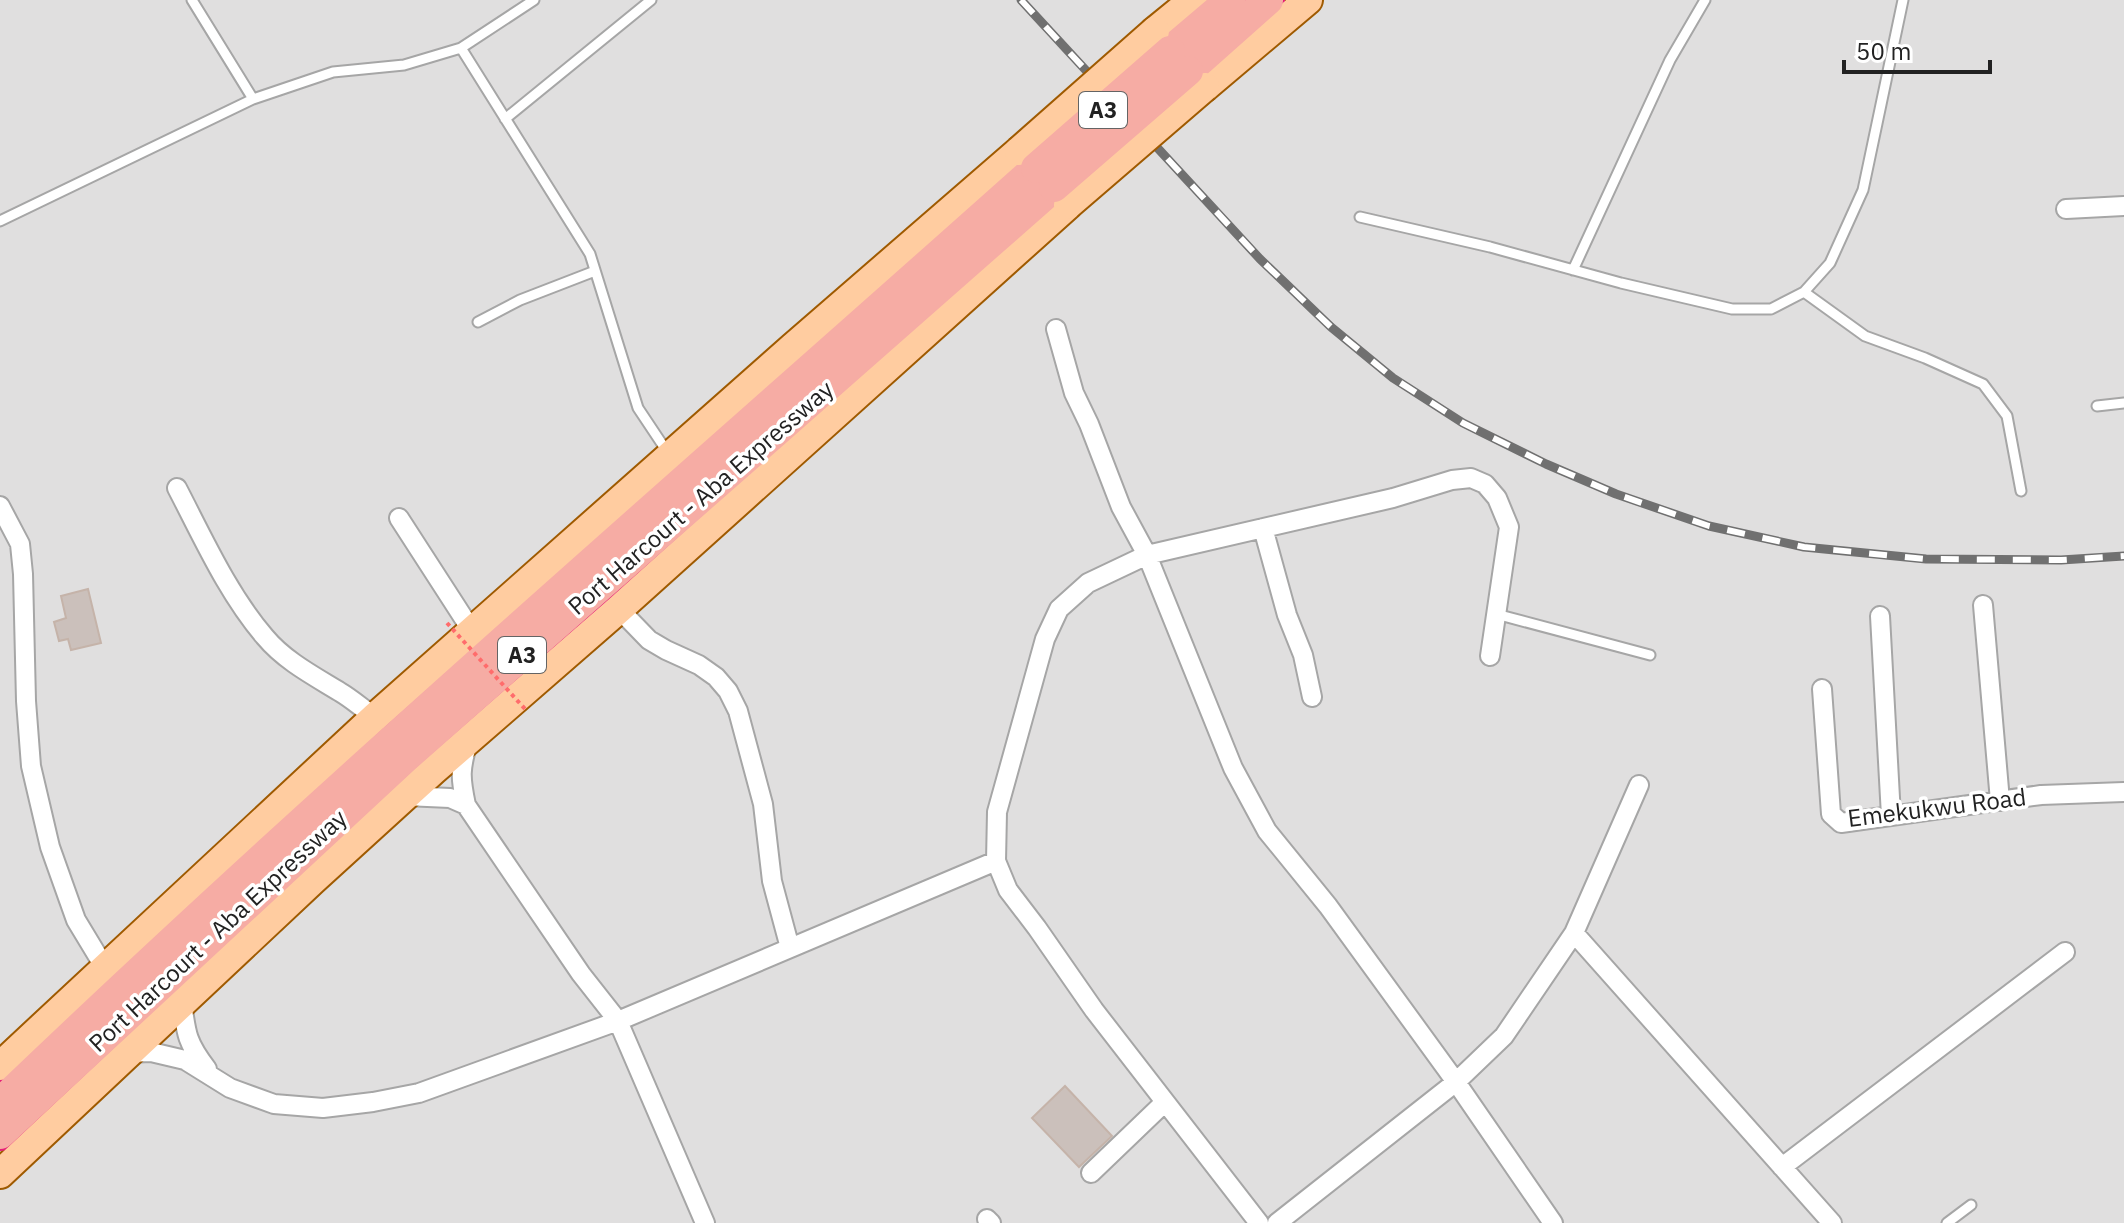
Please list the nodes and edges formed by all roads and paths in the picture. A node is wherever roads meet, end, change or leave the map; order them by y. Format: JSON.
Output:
{"nodes":[{"id":1,"x":192,"y":0,"type":"edge"},
{"id":2,"x":534,"y":0,"type":"edge"},
{"id":3,"x":651,"y":0,"type":"edge"},
{"id":4,"x":1193,"y":0,"type":"edge"},
{"id":5,"x":1230,"y":0,"type":"edge"},
{"id":6,"x":1268,"y":0,"type":"edge"},
{"id":7,"x":1308,"y":0,"type":"edge"},
{"id":8,"x":1705,"y":0,"type":"edge"},
{"id":9,"x":1903,"y":0,"type":"edge"},
{"id":10,"x":461,"y":48,"type":"junction"},
{"id":11,"x":1180,"y":60,"type":"junction"},
{"id":12,"x":253,"y":99,"type":"junction"},
{"id":13,"x":505,"y":119,"type":"junction"},
{"id":14,"x":1044,"y":178,"type":"junction"},
{"id":15,"x":2124,"y":206,"type":"edge"},
{"id":16,"x":2066,"y":209,"type":"dead end"},
{"id":17,"x":1360,"y":217,"type":"dead end"},
{"id":18,"x":0,"y":221,"type":"edge"},
{"id":19,"x":1573,"y":270,"type":"junction"},
{"id":20,"x":595,"y":271,"type":"junction"},
{"id":21,"x":1804,"y":292,"type":"junction"},
{"id":22,"x":478,"y":322,"type":"dead end"},
{"id":23,"x":1056,"y":329,"type":"dead end"},
{"id":24,"x":2124,"y":403,"type":"edge"},
{"id":25,"x":2097,"y":406,"type":"dead end"},
{"id":26,"x":669,"y":456,"type":"junction"},
{"id":27,"x":177,"y":488,"type":"dead end"},
{"id":28,"x":2021,"y":491,"type":"dead end"},
{"id":29,"x":0,"y":506,"type":"edge"},
{"id":30,"x":399,"y":518,"type":"dead end"},
{"id":31,"x":1263,"y":528,"type":"junction"},
{"id":32,"x":1147,"y":555,"type":"junction"},
{"id":33,"x":1983,"y":605,"type":"dead end"},
{"id":34,"x":619,"y":609,"type":"junction"},
{"id":35,"x":1496,"y":614,"type":"junction"},
{"id":36,"x":1880,"y":616,"type":"dead end"},
{"id":37,"x":460,"y":627,"type":"junction"},
{"id":38,"x":1650,"y":655,"type":"dead end"},
{"id":39,"x":1490,"y":656,"type":"dead end"},
{"id":40,"x":1822,"y":689,"type":"dead end"},
{"id":41,"x":1312,"y":697,"type":"dead end"},
{"id":42,"x":525,"y":709,"type":"dead end"},
{"id":43,"x":375,"y":717,"type":"junction"},
{"id":44,"x":468,"y":740,"type":"junction"},
{"id":45,"x":1639,"y":785,"type":"dead end"},
{"id":46,"x":2124,"y":792,"type":"edge"},
{"id":47,"x":405,"y":796,"type":"junction"},
{"id":48,"x":2000,"y":801,"type":"junction"},
{"id":49,"x":466,"y":805,"type":"junction"},
{"id":50,"x":1891,"y":816,"type":"junction"},
{"id":51,"x":996,"y":861,"type":"junction"},
{"id":52,"x":1574,"y":933,"type":"junction"},
{"id":53,"x":790,"y":948,"type":"junction"},
{"id":54,"x":2065,"y":952,"type":"dead end"},
{"id":55,"x":105,"y":968,"type":"junction"},
{"id":56,"x":182,"y":1002,"type":"junction"},
{"id":57,"x":618,"y":1021,"type":"junction"},
{"id":58,"x":126,"y":1053,"type":"junction"},
{"id":59,"x":0,"y":1066,"type":"edge"},
{"id":60,"x":214,"y":1078,"type":"junction"},
{"id":61,"x":1456,"y":1082,"type":"junction"},
{"id":62,"x":1165,"y":1102,"type":"junction"},
{"id":63,"x":0,"y":1103,"type":"edge"},
{"id":64,"x":0,"y":1134,"type":"edge"},
{"id":65,"x":1782,"y":1167,"type":"junction"},
{"id":66,"x":1091,"y":1173,"type":"dead end"},
{"id":67,"x":0,"y":1174,"type":"edge"},
{"id":68,"x":1971,"y":1205,"type":"dead end"},
{"id":69,"x":705,"y":1223,"type":"edge"},
{"id":70,"x":1259,"y":1223,"type":"edge"},
{"id":71,"x":1277,"y":1223,"type":"edge"},
{"id":72,"x":1553,"y":1223,"type":"edge"},
{"id":73,"x":1832,"y":1223,"type":"edge"},
{"id":74,"x":1947,"y":1223,"type":"edge"}],
"edges":[{"from":1,"to":12,"type":"lane"},
{"from":2,"to":10,"type":"lane"},
{"from":3,"to":13,"type":"lane"},
{"from":4,"to":11,"type":"main road"},
{"from":5,"to":11,"type":"highway","name":"Port Harcourt - Aba Expressway","number":"A3"},
{"from":6,"to":11,"type":"highway","name":"Port Harcourt - Aba Expressway","number":"A3"},
{"from":7,"to":11,"type":"main road"},
{"from":8,"to":19,"type":"lane"},
{"from":9,"to":21,"type":"lane"},
{"from":10,"to":12,"type":"lane"},
{"from":10,"to":13,"type":"lane"},
{"from":11,"to":14,"type":"highway","name":"Port Harcourt - Aba Expressway","number":"A3","bridge":true},
{"from":11,"to":14,"type":"main road","bridge":true},
{"from":12,"to":18,"type":"lane"},
{"from":13,"to":20,"type":"lane"},
{"from":14,"to":26,"type":"main road"},
{"from":14,"to":34,"type":"main road"},
{"from":14,"to":63,"type":"highway","name":"Port Harcourt - Aba Expressway","number":"A3"},
{"from":14,"to":64,"type":"highway","name":"Port Harcourt - Aba Expressway","number":"A3"},
{"from":15,"to":16,"type":"street"},
{"from":17,"to":19,"type":"lane"},
{"from":19,"to":21,"type":"lane"},
{"from":20,"to":22,"type":"lane"},
{"from":20,"to":26,"type":"lane"},
{"from":21,"to":28,"type":"lane"},
{"from":23,"to":32,"type":"street"},
{"from":24,"to":25,"type":"lane"},
{"from":26,"to":37,"type":"main road"},
{"from":27,"to":43,"type":"street"},
{"from":29,"to":55,"type":"street"},
{"from":30,"to":37,"type":"street"},
{"from":31,"to":32,"type":"street"},
{"from":31,"to":35,"type":"street"},
{"from":31,"to":41,"type":"street"},
{"from":32,"to":51,"type":"street"},
{"from":32,"to":61,"type":"street"},
{"from":33,"to":48,"type":"street"},
{"from":34,"to":44,"type":"main road"},
{"from":34,"to":53,"type":"street"},
{"from":35,"to":38,"type":"lane"},
{"from":35,"to":39,"type":"street"},
{"from":36,"to":50,"type":"street"},
{"from":37,"to":42,"type":"path","bridge":true},
{"from":37,"to":43,"type":"main road"},
{"from":40,"to":50,"type":"street","name":"Emekukwu Road"},
{"from":43,"to":55,"type":"main road"},
{"from":44,"to":47,"type":"main road"},
{"from":44,"to":49,"type":"street"},
{"from":45,"to":52,"type":"street"},
{"from":46,"to":48,"type":"street","name":"Emekukwu Road"},
{"from":47,"to":49,"type":"street"},
{"from":47,"to":56,"type":"main road"},
{"from":48,"to":50,"type":"street","name":"Emekukwu Road"},
{"from":49,"to":57,"type":"street"},
{"from":51,"to":53,"type":"street"},
{"from":51,"to":62,"type":"street"},
{"from":52,"to":61,"type":"street"},
{"from":52,"to":65,"type":"street"},
{"from":53,"to":57,"type":"street"},
{"from":54,"to":65,"type":"street"},
{"from":55,"to":59,"type":"main road"},
{"from":56,"to":58,"type":"main road"},
{"from":56,"to":60,"type":"street"},
{"from":57,"to":60,"type":"street"},
{"from":57,"to":69,"type":"street"},
{"from":58,"to":60,"type":"street"},
{"from":58,"to":67,"type":"main road"},
{"from":61,"to":71,"type":"street"},
{"from":61,"to":72,"type":"street"},
{"from":62,"to":66,"type":"street"},
{"from":62,"to":70,"type":"street"},
{"from":65,"to":73,"type":"street"},
{"from":68,"to":74,"type":"lane"}]}
